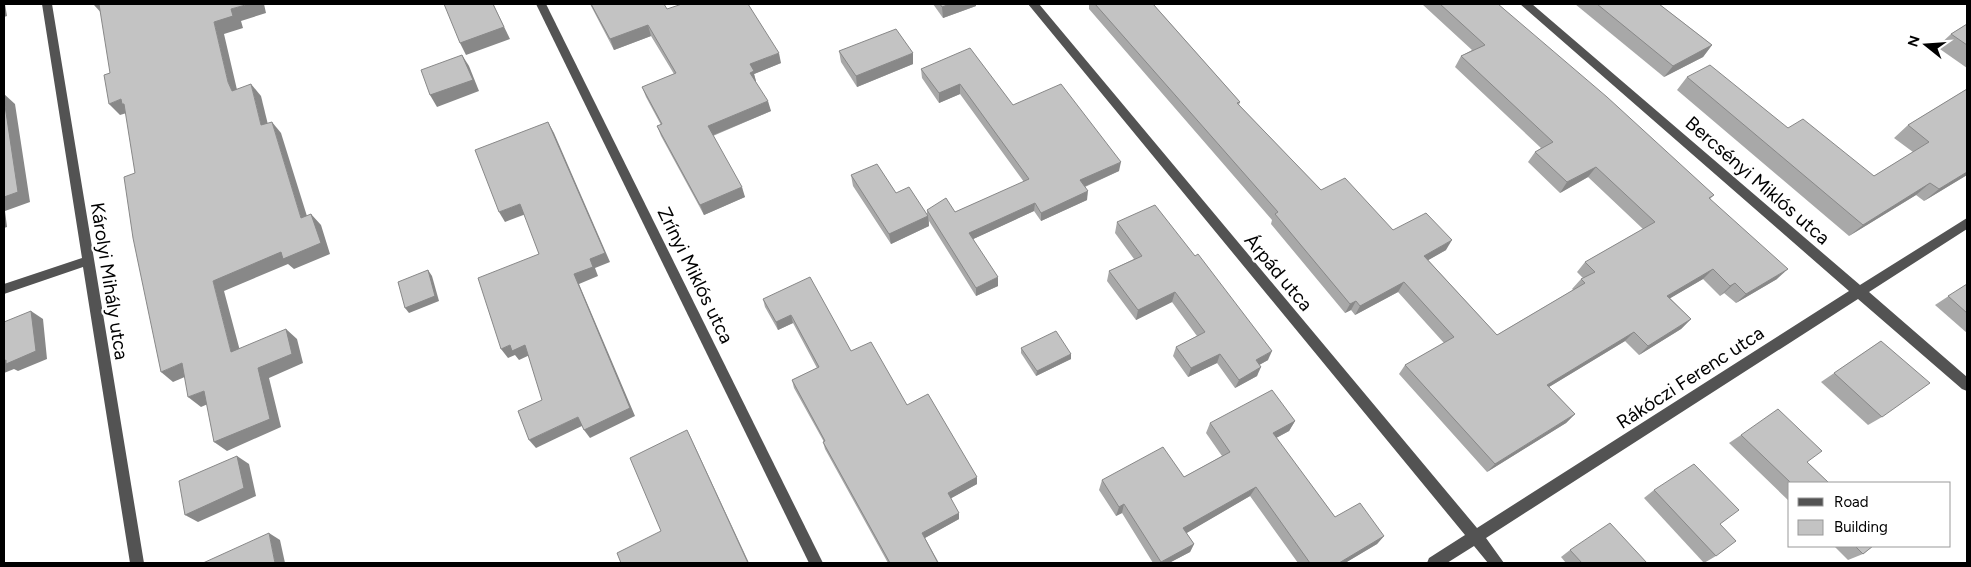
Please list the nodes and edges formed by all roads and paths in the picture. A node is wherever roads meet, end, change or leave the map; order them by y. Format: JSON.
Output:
{"nodes":[{"id":1,"x":47,"y":4,"type":"edge"},
{"id":2,"x":542,"y":4,"type":"edge"},
{"id":3,"x":1033,"y":4,"type":"edge"},
{"id":4,"x":1525,"y":4,"type":"edge"},
{"id":5,"x":1967,"y":224,"type":"edge"},
{"id":6,"x":87,"y":261,"type":"junction"},
{"id":7,"x":4,"y":289,"type":"edge"},
{"id":8,"x":1859,"y":292,"type":"junction"},
{"id":9,"x":1967,"y":385,"type":"edge"},
{"id":10,"x":1475,"y":537,"type":"junction"},
{"id":11,"x":136,"y":563,"type":"edge"},
{"id":12,"x":816,"y":563,"type":"edge"},
{"id":13,"x":1434,"y":563,"type":"edge"},
{"id":14,"x":1497,"y":563,"type":"edge"}],
"edges":[{"from":1,"to":6,"type":"street","name":"Károlyi Mihály utca"},
{"from":2,"to":12,"type":"street","name":"Zrínyi Miklós utca"},
{"from":3,"to":10,"type":"street","name":"Árpád utca"},
{"from":4,"to":8,"type":"street","name":"Bercsényi Miklós utca"},
{"from":5,"to":8,"type":"street","name":"Rákóczi Ferenc utca"},
{"from":6,"to":7,"type":"street"},
{"from":6,"to":11,"type":"street","name":"Károlyi Mihály utca"},
{"from":8,"to":9,"type":"street","name":"Bercsényi Miklós utca"},
{"from":8,"to":10,"type":"street","name":"Rákóczi Ferenc utca"},
{"from":10,"to":13,"type":"street","name":"Rákóczi Ferenc utca"},
{"from":10,"to":14,"type":"street","name":"Árpád utca"}]}
